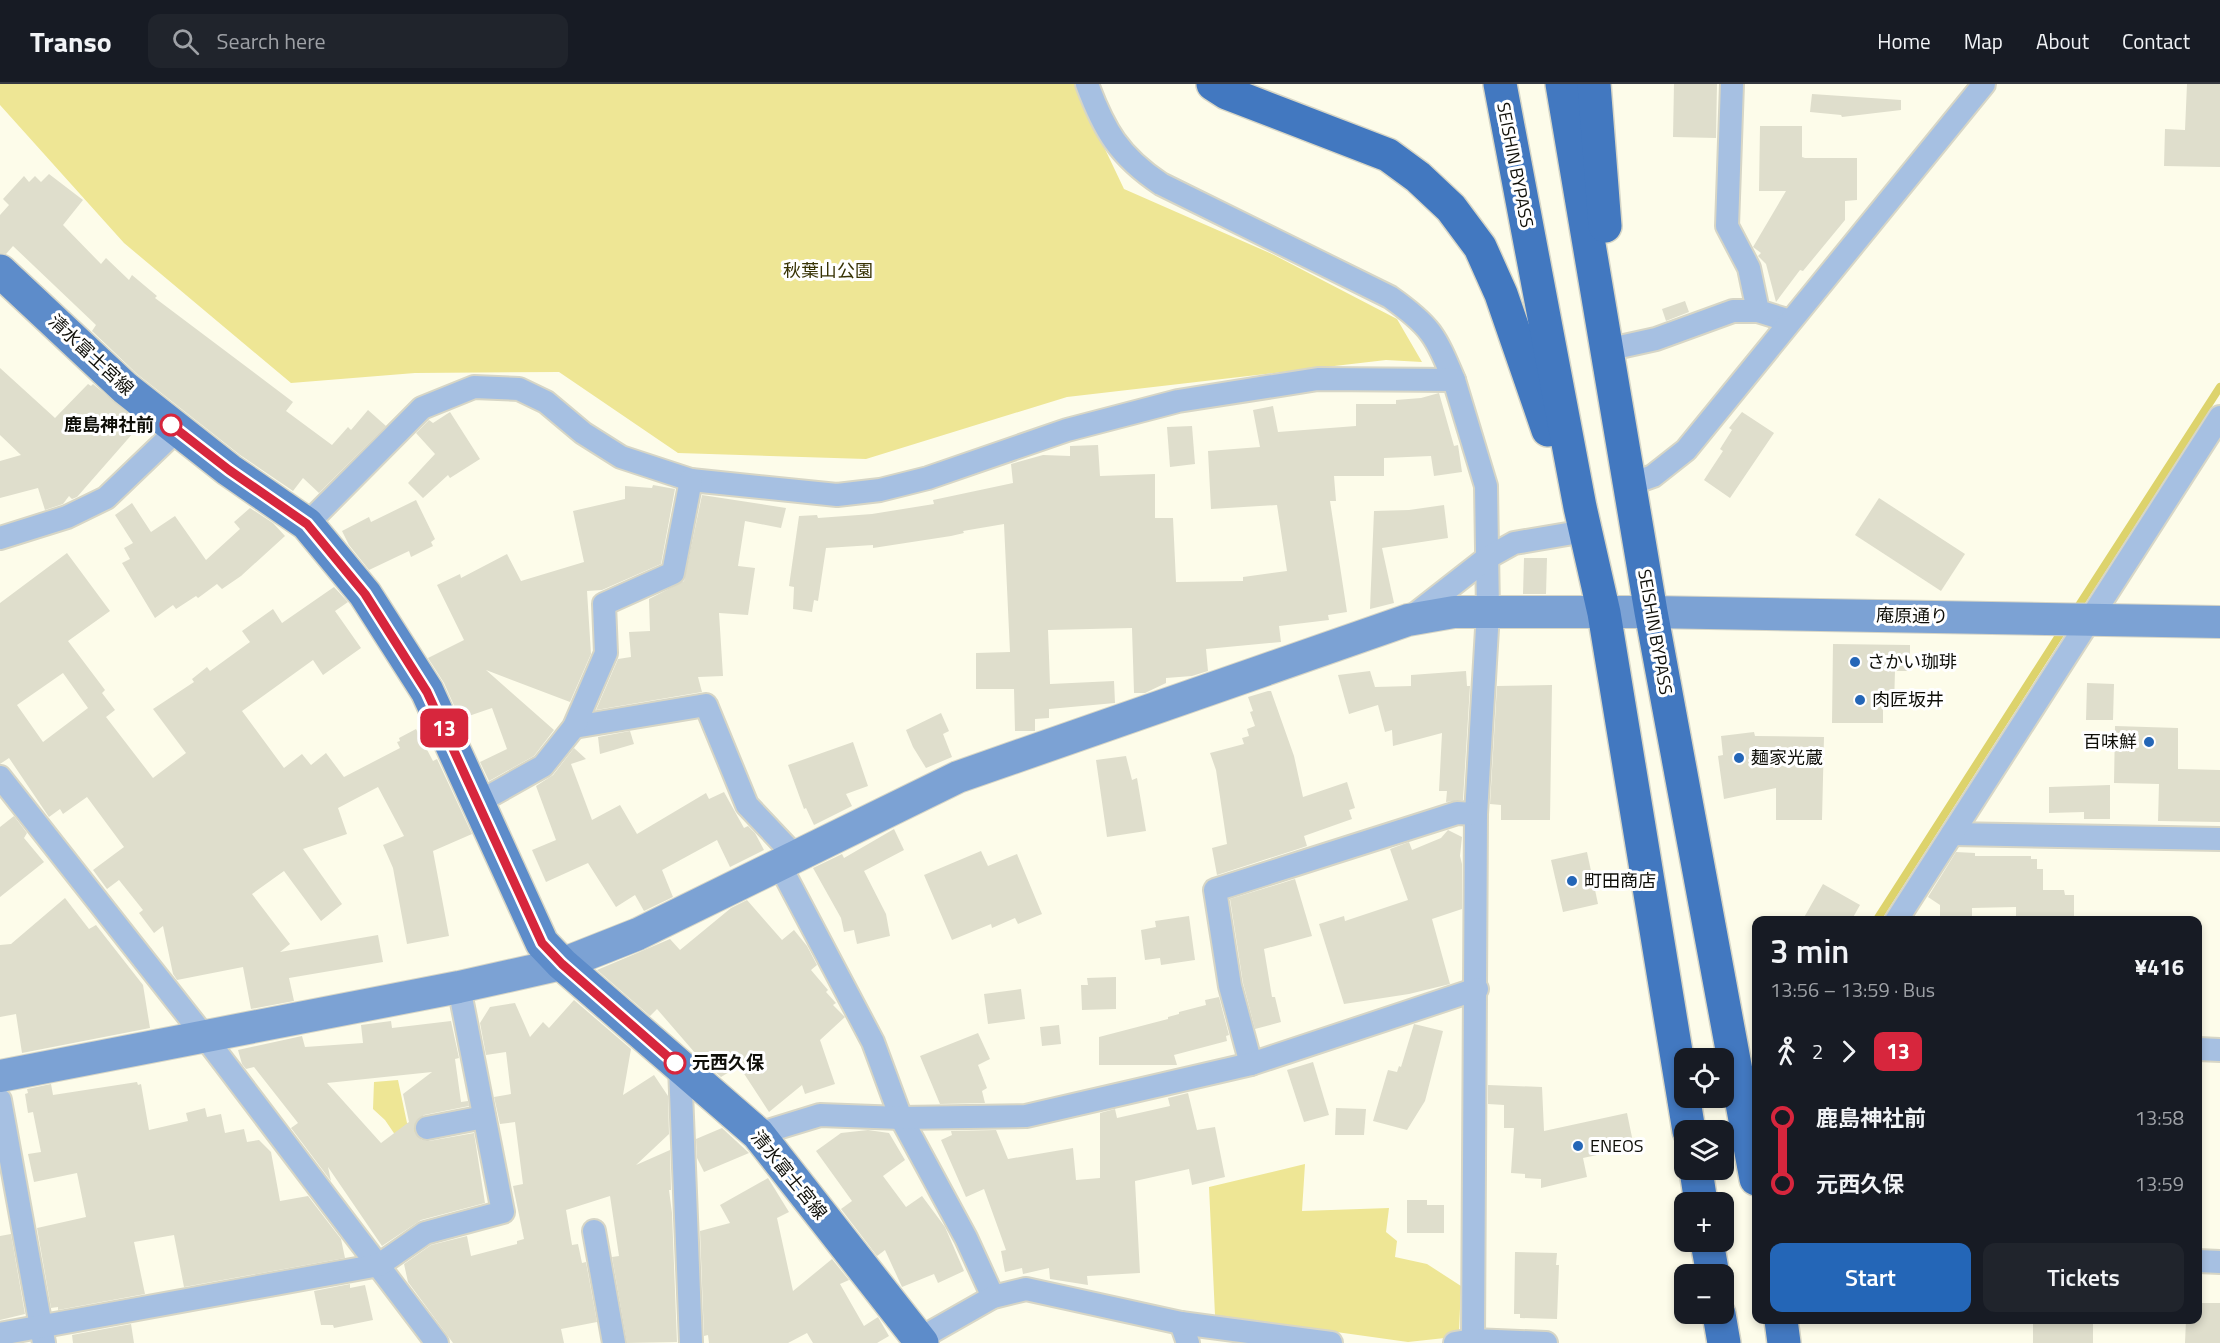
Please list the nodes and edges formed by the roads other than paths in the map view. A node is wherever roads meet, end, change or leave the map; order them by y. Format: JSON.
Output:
{"nodes":[{"id":1,"x":1087,"y":84,"type":"edge"},
{"id":2,"x":1213,"y":84,"type":"edge"},
{"id":3,"x":1500,"y":84,"type":"edge"},
{"id":4,"x":1562,"y":84,"type":"edge"},
{"id":5,"x":1594,"y":84,"type":"edge"},
{"id":6,"x":1732,"y":84,"type":"edge"},
{"id":7,"x":1984,"y":84,"type":"edge"},
{"id":8,"x":0,"y":271,"type":"edge"},
{"id":9,"x":1758,"y":311,"type":"junction"},
{"id":10,"x":1790,"y":321,"type":"junction"},
{"id":11,"x":1610,"y":349,"type":"junction"},
{"id":12,"x":1454,"y":380,"type":"junction"},
{"id":13,"x":2220,"y":417,"type":"edge"},
{"id":14,"x":177,"y":430,"type":"junction"},
{"id":15,"x":691,"y":480,"type":"junction"},
{"id":16,"x":1628,"y":485,"type":"junction"},
{"id":17,"x":1583,"y":519,"type":"junction"},
{"id":18,"x":307,"y":524,"type":"junction"},
{"id":19,"x":0,"y":538,"type":"edge"},
{"id":20,"x":1487,"y":558,"type":"junction"},
{"id":21,"x":1488,"y":612,"type":"junction"},
{"id":22,"x":1651,"y":612,"type":"junction"},
{"id":23,"x":1604,"y":614,"type":"junction"},
{"id":24,"x":2086,"y":619,"type":"junction"},
{"id":25,"x":1408,"y":620,"type":"junction"},
{"id":26,"x":2220,"y":622,"type":"edge"},
{"id":27,"x":574,"y":728,"type":"junction"},
{"id":28,"x":0,"y":777,"type":"edge"},
{"id":29,"x":479,"y":802,"type":"junction"},
{"id":30,"x":1476,"y":814,"type":"junction"},
{"id":31,"x":1952,"y":834,"type":"junction"},
{"id":32,"x":2220,"y":840,"type":"edge"},
{"id":33,"x":787,"y":860,"type":"junction"},
{"id":34,"x":1899,"y":916,"type":"edge"},
{"id":35,"x":562,"y":964,"type":"junction"},
{"id":36,"x":459,"y":987,"type":"junction"},
{"id":37,"x":1477,"y":989,"type":"junction"},
{"id":38,"x":204,"y":1036,"type":"junction"},
{"id":39,"x":2202,"y":1049,"type":"edge"},
{"id":40,"x":2220,"y":1050,"type":"edge"},
{"id":41,"x":1251,"y":1064,"type":"junction"},
{"id":42,"x":680,"y":1067,"type":"junction"},
{"id":43,"x":0,"y":1076,"type":"edge"},
{"id":44,"x":0,"y":1101,"type":"edge"},
{"id":45,"x":484,"y":1117,"type":"junction"},
{"id":46,"x":902,"y":1118,"type":"junction"},
{"id":47,"x":1687,"y":1120,"type":"edge"},
{"id":48,"x":427,"y":1128,"type":"dead end"},
{"id":49,"x":758,"y":1134,"type":"junction"},
{"id":50,"x":1752,"y":1157,"type":"edge"},
{"id":51,"x":594,"y":1231,"type":"dead end"},
{"id":52,"x":2202,"y":1262,"type":"edge"},
{"id":53,"x":2220,"y":1262,"type":"edge"},
{"id":54,"x":380,"y":1265,"type":"junction"},
{"id":55,"x":993,"y":1297,"type":"junction"},
{"id":56,"x":1721,"y":1324,"type":"edge"},
{"id":57,"x":1782,"y":1324,"type":"edge"},
{"id":58,"x":1184,"y":1333,"type":"edge"},
{"id":59,"x":0,"y":1334,"type":"edge"},
{"id":60,"x":43,"y":1335,"type":"edge"},
{"id":61,"x":1464,"y":1341,"type":"edge"},
{"id":62,"x":918,"y":1342,"type":"edge"},
{"id":63,"x":437,"y":1343,"type":"edge"},
{"id":64,"x":614,"y":1343,"type":"edge"},
{"id":65,"x":691,"y":1343,"type":"edge"},
{"id":66,"x":1331,"y":1343,"type":"edge"},
{"id":67,"x":1546,"y":1343,"type":"edge"},
{"id":68,"x":1724,"y":1343,"type":"edge"},
{"id":69,"x":1784,"y":1343,"type":"edge"}],
"edges":[{"from":1,"to":12,"type":"street"},
{"from":2,"to":17,"type":"highway"},
{"from":3,"to":17,"type":"highway","name":"SEISHIN BYPASS"},
{"from":4,"to":11,"type":"highway","name":"SEISHIN BYPASS"},
{"from":5,"to":11,"type":"highway"},
{"from":6,"to":9,"type":"street"},
{"from":7,"to":10,"type":"street"},
{"from":8,"to":14,"type":"main road","name":"清水富士宮線"},
{"from":9,"to":10,"type":"street"},
{"from":9,"to":11,"type":"street"},
{"from":10,"to":16,"type":"street"},
{"from":11,"to":16,"type":"highway","name":"SEISHIN BYPASS"},
{"from":12,"to":15,"type":"street"},
{"from":12,"to":20,"type":"street"},
{"from":13,"to":24,"type":"street"},
{"from":14,"to":18,"type":"main road","name":"清水富士宮線"},
{"from":14,"to":19,"type":"street"},
{"from":15,"to":18,"type":"street"},
{"from":15,"to":27,"type":"street"},
{"from":16,"to":22,"type":"highway","name":"SEISHIN BYPASS"},
{"from":17,"to":20,"type":"street"},
{"from":17,"to":23,"type":"highway","name":"SEISHIN BYPASS"},
{"from":18,"to":29,"type":"main road","name":"清水富士宮線"},
{"from":20,"to":21,"type":"street"},
{"from":20,"to":25,"type":"street"},
{"from":21,"to":23,"type":"street","name":"庵原通り"},
{"from":21,"to":25,"type":"street","name":"庵原通り"},
{"from":21,"to":30,"type":"street"},
{"from":22,"to":23,"type":"street","name":"庵原通り"},
{"from":22,"to":24,"type":"street","name":"庵原通り"},
{"from":22,"to":50,"type":"highway","name":"SEISHIN BYPASS"},
{"from":23,"to":47,"type":"highway","name":"SEISHIN BYPASS"},
{"from":24,"to":26,"type":"street","name":"庵原通り"},
{"from":24,"to":31,"type":"street"},
{"from":25,"to":33,"type":"street","name":"庵原通り"},
{"from":27,"to":29,"type":"street"},
{"from":27,"to":33,"type":"street"},
{"from":28,"to":38,"type":"street"},
{"from":29,"to":35,"type":"main road","name":"清水富士宮線"},
{"from":30,"to":37,"type":"street"},
{"from":30,"to":41,"type":"street"},
{"from":31,"to":32,"type":"street"},
{"from":31,"to":34,"type":"street"},
{"from":33,"to":35,"type":"street","name":"庵原通り"},
{"from":33,"to":46,"type":"street"},
{"from":35,"to":36,"type":"street","name":"庵原通り"},
{"from":35,"to":42,"type":"main road","name":"清水富士宮線"},
{"from":36,"to":38,"type":"street","name":"庵原通り"},
{"from":36,"to":45,"type":"street"},
{"from":37,"to":41,"type":"street"},
{"from":37,"to":61,"type":"street"},
{"from":38,"to":43,"type":"street","name":"庵原通り"},
{"from":38,"to":54,"type":"street"},
{"from":39,"to":40,"type":"street"},
{"from":41,"to":46,"type":"street"},
{"from":42,"to":49,"type":"main road","name":"清水富士宮線"},
{"from":42,"to":65,"type":"street"},
{"from":44,"to":60,"type":"street"},
{"from":45,"to":48,"type":"street"},
{"from":45,"to":54,"type":"street"},
{"from":46,"to":49,"type":"street"},
{"from":46,"to":55,"type":"street"},
{"from":49,"to":62,"type":"main road","name":"清水富士宮線"},
{"from":51,"to":64,"type":"street"},
{"from":52,"to":53,"type":"street"},
{"from":54,"to":60,"type":"street"},
{"from":54,"to":63,"type":"street"},
{"from":55,"to":58,"type":"street"},
{"from":55,"to":62,"type":"street"},
{"from":56,"to":68,"type":"highway"},
{"from":57,"to":69,"type":"highway"},
{"from":58,"to":66,"type":"street"},
{"from":59,"to":60,"type":"street"},
{"from":61,"to":67,"type":"street"}]}
